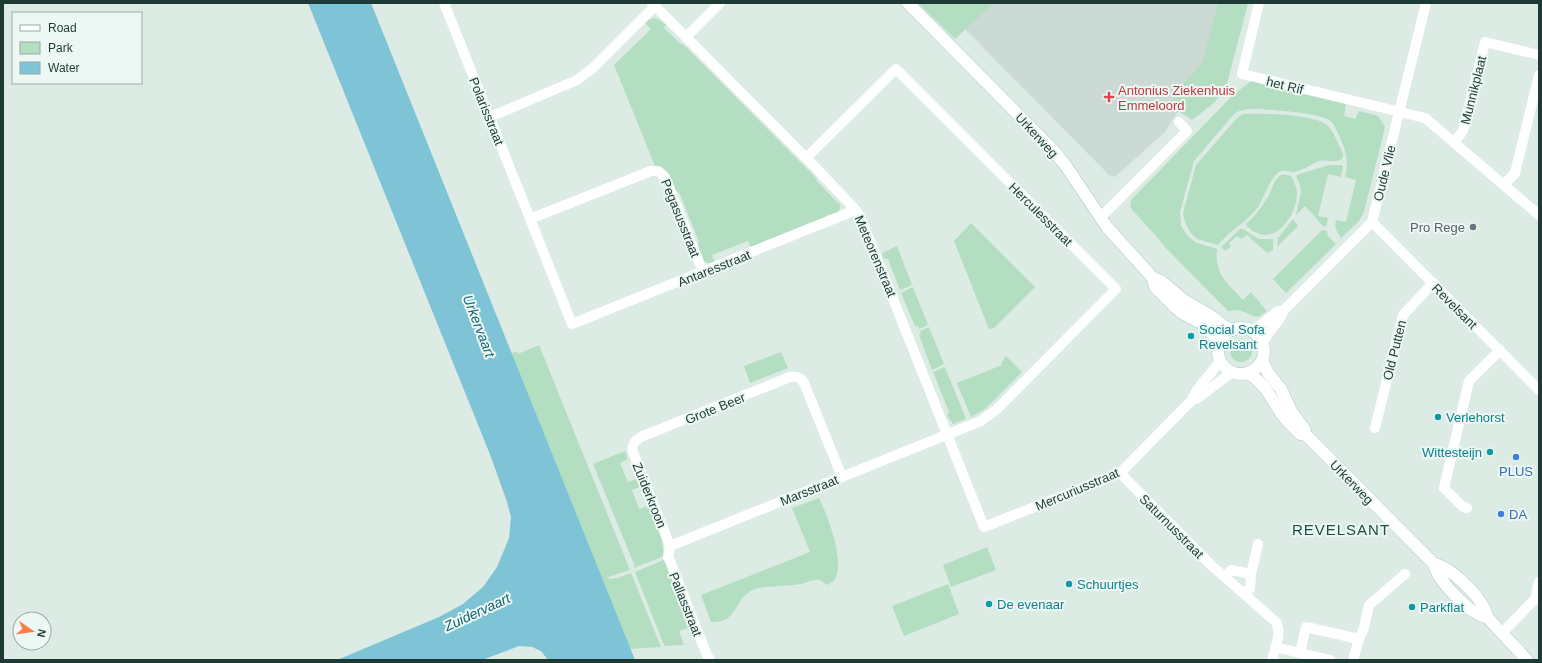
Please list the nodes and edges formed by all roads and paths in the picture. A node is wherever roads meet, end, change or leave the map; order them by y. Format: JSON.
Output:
{"nodes":[{"id":1,"x":444,"y":3,"type":"edge"},
{"id":2,"x":720,"y":3,"type":"edge"},
{"id":3,"x":908,"y":3,"type":"edge"},
{"id":4,"x":1259,"y":3,"type":"edge"},
{"id":5,"x":1426,"y":3,"type":"edge"},
{"id":6,"x":654,"y":5,"type":"edge"},
{"id":7,"x":686,"y":37,"type":"junction"},
{"id":8,"x":1539,"y":55,"type":"edge"},
{"id":9,"x":1539,"y":75,"type":"edge"},
{"id":10,"x":1399,"y":112,"type":"junction"},
{"id":11,"x":490,"y":117,"type":"junction"},
{"id":12,"x":1179,"y":122,"type":"dead end"},
{"id":13,"x":1454,"y":142,"type":"junction"},
{"id":14,"x":806,"y":158,"type":"junction"},
{"id":15,"x":1504,"y":185,"type":"junction"},
{"id":16,"x":856,"y":210,"type":"junction"},
{"id":17,"x":1539,"y":215,"type":"edge"},
{"id":18,"x":1100,"y":218,"type":"junction"},
{"id":19,"x":530,"y":219,"type":"junction"},
{"id":20,"x":1372,"y":222,"type":"junction"},
{"id":21,"x":703,"y":272,"type":"junction"},
{"id":22,"x":1153,"y":278,"type":"junction"},
{"id":23,"x":1433,"y":283,"type":"junction"},
{"id":24,"x":1283,"y":311,"type":"junction"},
{"id":25,"x":572,"y":324,"type":"joint"},
{"id":26,"x":1232,"y":330,"type":"junction"},
{"id":27,"x":1250,"y":330,"type":"junction"},
{"id":28,"x":1220,"y":343,"type":"junction"},
{"id":29,"x":1263,"y":344,"type":"junction"},
{"id":30,"x":1500,"y":350,"type":"junction"},
{"id":31,"x":1220,"y":360,"type":"junction"},
{"id":32,"x":1262,"y":361,"type":"junction"},
{"id":33,"x":1232,"y":372,"type":"junction"},
{"id":34,"x":1248,"y":373,"type":"junction"},
{"id":35,"x":1539,"y":390,"type":"edge"},
{"id":36,"x":1192,"y":400,"type":"junction"},
{"id":37,"x":1375,"y":428,"type":"dead end"},
{"id":38,"x":1305,"y":434,"type":"junction"},
{"id":39,"x":948,"y":435,"type":"junction"},
{"id":40,"x":632,"y":444,"type":"joint"},
{"id":41,"x":1120,"y":473,"type":"junction"},
{"id":42,"x":842,"y":477,"type":"junction"},
{"id":43,"x":1468,"y":508,"type":"dead end"},
{"id":44,"x":1008,"y":518,"type":"joint"},
{"id":45,"x":1258,"y":544,"type":"dead end"},
{"id":46,"x":670,"y":546,"type":"junction"},
{"id":47,"x":1251,"y":574,"type":"junction"},
{"id":48,"x":1405,"y":574,"type":"dead end"},
{"id":49,"x":1225,"y":577,"type":"junction"},
{"id":50,"x":1539,"y":582,"type":"edge"},
{"id":51,"x":1245,"y":594,"type":"junction"},
{"id":52,"x":1502,"y":633,"type":"junction"},
{"id":53,"x":1359,"y":639,"type":"junction"},
{"id":54,"x":1275,"y":647,"type":"junction"},
{"id":55,"x":1300,"y":653,"type":"junction"},
{"id":56,"x":710,"y":660,"type":"edge"},
{"id":57,"x":1272,"y":660,"type":"edge"},
{"id":58,"x":1330,"y":660,"type":"edge"},
{"id":59,"x":1353,"y":660,"type":"edge"},
{"id":60,"x":1527,"y":660,"type":"edge"}],
"edges":[{"from":1,"to":11,"type":"street","name":"Polarisstraat"},
{"from":2,"to":7,"type":"street"},
{"from":3,"to":18,"type":"main road","name":"Urkerweg"},
{"from":4,"to":10,"type":"street","name":"het Rif"},
{"from":5,"to":10,"type":"street","name":"Oude Vlie"},
{"from":6,"to":7,"type":"street","name":"Meteorenstraat"},
{"from":6,"to":11,"type":"street"},
{"from":7,"to":14,"type":"street","name":"Meteorenstraat"},
{"from":8,"to":13,"type":"street","name":"Munnikplaat"},
{"from":9,"to":15,"type":"street"},
{"from":10,"to":13,"type":"street","name":"Munnikplaat"},
{"from":10,"to":20,"type":"street","name":"Oude Vlie"},
{"from":11,"to":19,"type":"street","name":"Polarisstraat"},
{"from":12,"to":18,"type":"street"},
{"from":13,"to":15,"type":"street","name":"Munnikplaat"},
{"from":14,"to":16,"type":"street","name":"Meteorenstraat"},
{"from":14,"to":39,"type":"street","name":"Herculesstraat"},
{"from":15,"to":17,"type":"street","name":"Munnikplaat"},
{"from":16,"to":21,"type":"street","name":"Antaresstraat"},
{"from":16,"to":39,"type":"street","name":"Meteorenstraat"},
{"from":18,"to":22,"type":"main road","name":"Urkerweg"},
{"from":19,"to":21,"type":"street","name":"Pegasusstraat"},
{"from":19,"to":25,"type":"street","name":"Polarisstraat"},
{"from":20,"to":23,"type":"street","name":"Revelsant"},
{"from":20,"to":24,"type":"street"},
{"from":21,"to":25,"type":"street","name":"Antaresstraat"},
{"from":22,"to":26,"type":"main road","name":"Urkerweg"},
{"from":22,"to":28,"type":"main road","name":"Urkerweg"},
{"from":23,"to":30,"type":"street","name":"Revelsant"},
{"from":23,"to":37,"type":"street","name":"Old Putten"},
{"from":24,"to":27,"type":"street"},
{"from":24,"to":29,"type":"street"},
{"from":26,"to":27,"type":"main road"},
{"from":26,"to":28,"type":"main road"},
{"from":27,"to":29,"type":"main road"},
{"from":28,"to":31,"type":"main road"},
{"from":29,"to":32,"type":"main road"},
{"from":30,"to":35,"type":"street","name":"Revelsant"},
{"from":30,"to":43,"type":"street"},
{"from":31,"to":33,"type":"main road"},
{"from":31,"to":36,"type":"street","name":"Mercuriusstraat"},
{"from":32,"to":34,"type":"main road"},
{"from":32,"to":38,"type":"main road","name":"Urkerweg"},
{"from":33,"to":34,"type":"main road"},
{"from":33,"to":36,"type":"street","name":"Mercuriusstraat"},
{"from":34,"to":38,"type":"main road","name":"Urkerweg"},
{"from":36,"to":41,"type":"street","name":"Mercuriusstraat"},
{"from":38,"to":52,"type":"main road","name":"Urkerweg"},
{"from":39,"to":42,"type":"street","name":"Marsstraat"},
{"from":39,"to":44,"type":"street","name":"Meteorenstraat"},
{"from":40,"to":42,"type":"street","name":"Grote Beer"},
{"from":40,"to":46,"type":"street","name":"Zuiderkroon"},
{"from":41,"to":44,"type":"street","name":"Mercuriusstraat"},
{"from":41,"to":49,"type":"street","name":"Saturnusstraat"},
{"from":42,"to":46,"type":"street","name":"Marsstraat"},
{"from":45,"to":47,"type":"street"},
{"from":46,"to":56,"type":"street","name":"Pallasstraat"},
{"from":47,"to":49,"type":"street"},
{"from":47,"to":51,"type":"street"},
{"from":48,"to":53,"type":"street"},
{"from":49,"to":51,"type":"street","name":"Saturnusstraat"},
{"from":50,"to":52,"type":"street"},
{"from":51,"to":54,"type":"street","name":"Saturnusstraat"},
{"from":52,"to":60,"type":"main road","name":"Urkerweg"},
{"from":53,"to":55,"type":"street"},
{"from":53,"to":59,"type":"street"},
{"from":54,"to":55,"type":"street"},
{"from":54,"to":57,"type":"street","name":"Saturnusstraat"},
{"from":55,"to":58,"type":"street"}]}
